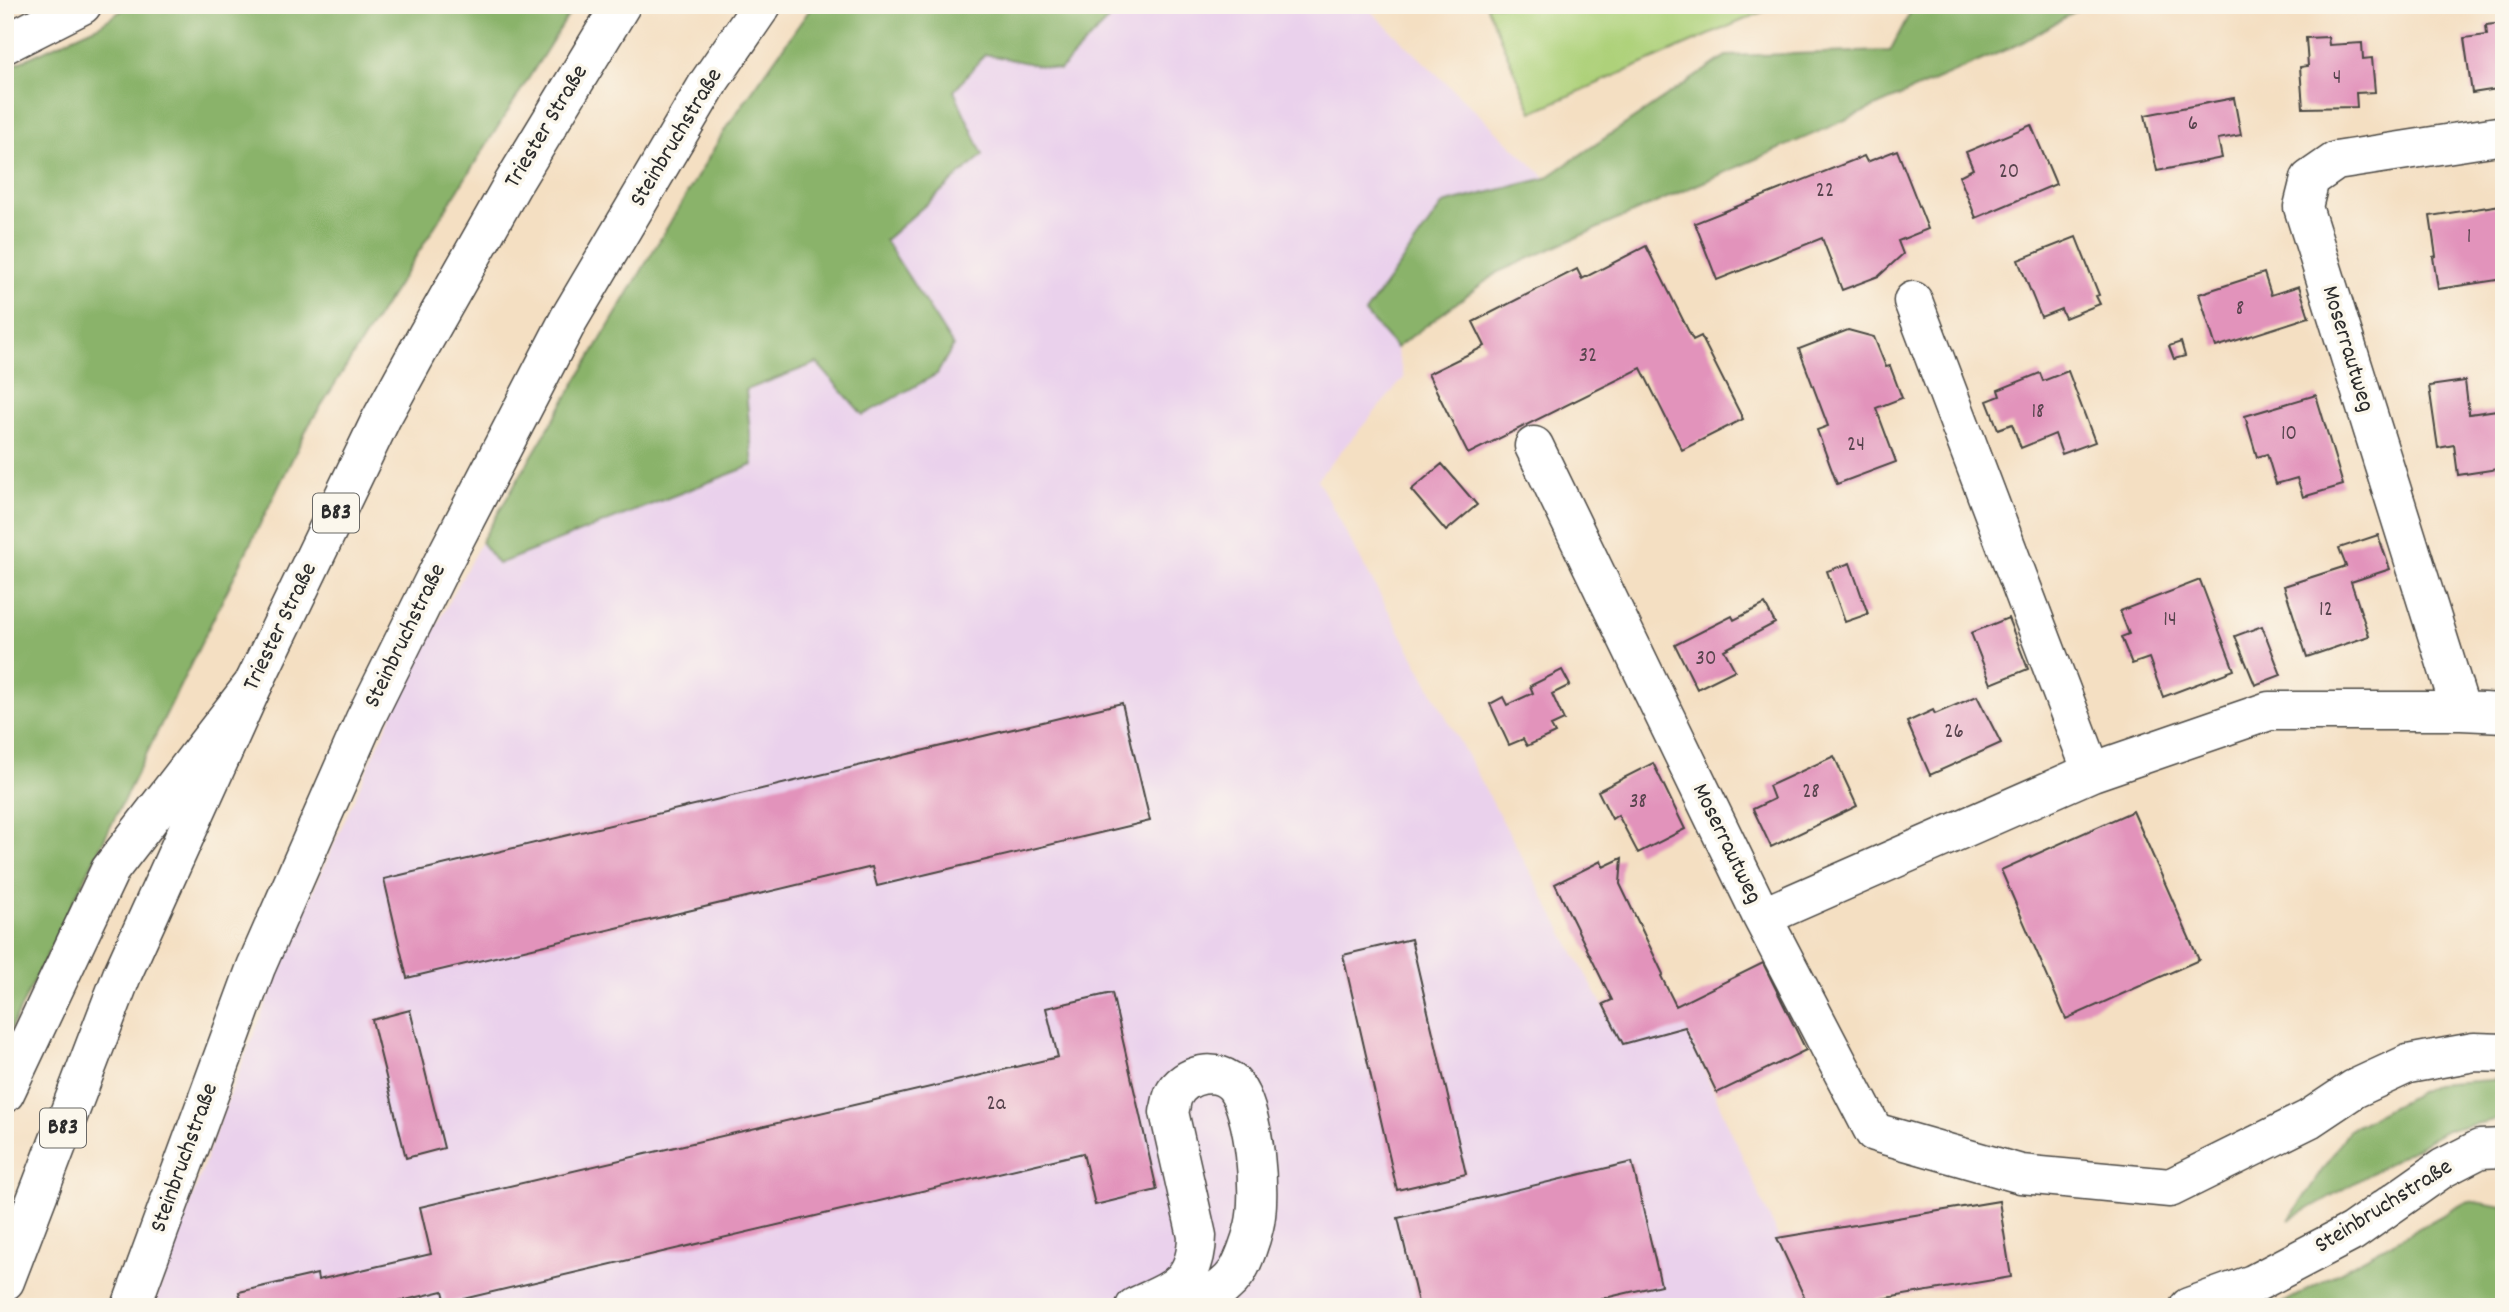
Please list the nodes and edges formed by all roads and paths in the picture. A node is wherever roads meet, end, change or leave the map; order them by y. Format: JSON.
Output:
{"nodes":[{"id":1,"x":82,"y":5,"type":"edge"},
{"id":2,"x":621,"y":5,"type":"edge"},
{"id":3,"x":762,"y":5,"type":"edge"},
{"id":4,"x":5,"y":44,"type":"edge"},
{"id":5,"x":2504,"y":135,"type":"edge"},
{"id":6,"x":1913,"y":301,"type":"dead end"},
{"id":7,"x":1534,"y":446,"type":"dead end"},
{"id":8,"x":254,"y":683,"type":"junction"},
{"id":9,"x":2461,"y":711,"type":"junction"},
{"id":10,"x":2504,"y":713,"type":"edge"},
{"id":11,"x":2092,"y":772,"type":"junction"},
{"id":12,"x":1762,"y":917,"type":"junction"},
{"id":13,"x":2504,"y":1053,"type":"edge"},
{"id":14,"x":5,"y":1093,"type":"edge"},
{"id":15,"x":2504,"y":1147,"type":"edge"},
{"id":16,"x":5,"y":1280,"type":"edge"},
{"id":17,"x":131,"y":1307,"type":"edge"},
{"id":18,"x":1135,"y":1307,"type":"edge"},
{"id":19,"x":1168,"y":1307,"type":"edge"},
{"id":20,"x":2189,"y":1307,"type":"edge"}],
"edges":[{"from":1,"to":4,"type":"main road"},
{"from":2,"to":8,"type":"main road","name":"Triester Straße","number":"B83"},
{"from":3,"to":17,"type":"main road","name":"Steinbruchstraße"},
{"from":5,"to":9,"type":"main road","name":"Moserrautweg"},
{"from":6,"to":11,"type":"main road"},
{"from":7,"to":12,"type":"main road","name":"Moserrautweg"},
{"from":8,"to":14,"type":"main road"},
{"from":8,"to":16,"type":"main road","name":"Triester Straße","number":"B83"},
{"from":9,"to":10,"type":"main road","name":"Moserrautweg"},
{"from":9,"to":11,"type":"main road","name":"Moserrautweg"},
{"from":11,"to":12,"type":"main road","name":"Moserrautweg"},
{"from":12,"to":13,"type":"main road"},
{"from":15,"to":20,"type":"main road","name":"Steinbruchstraße"},
{"from":18,"to":19,"type":"main road"}]}
